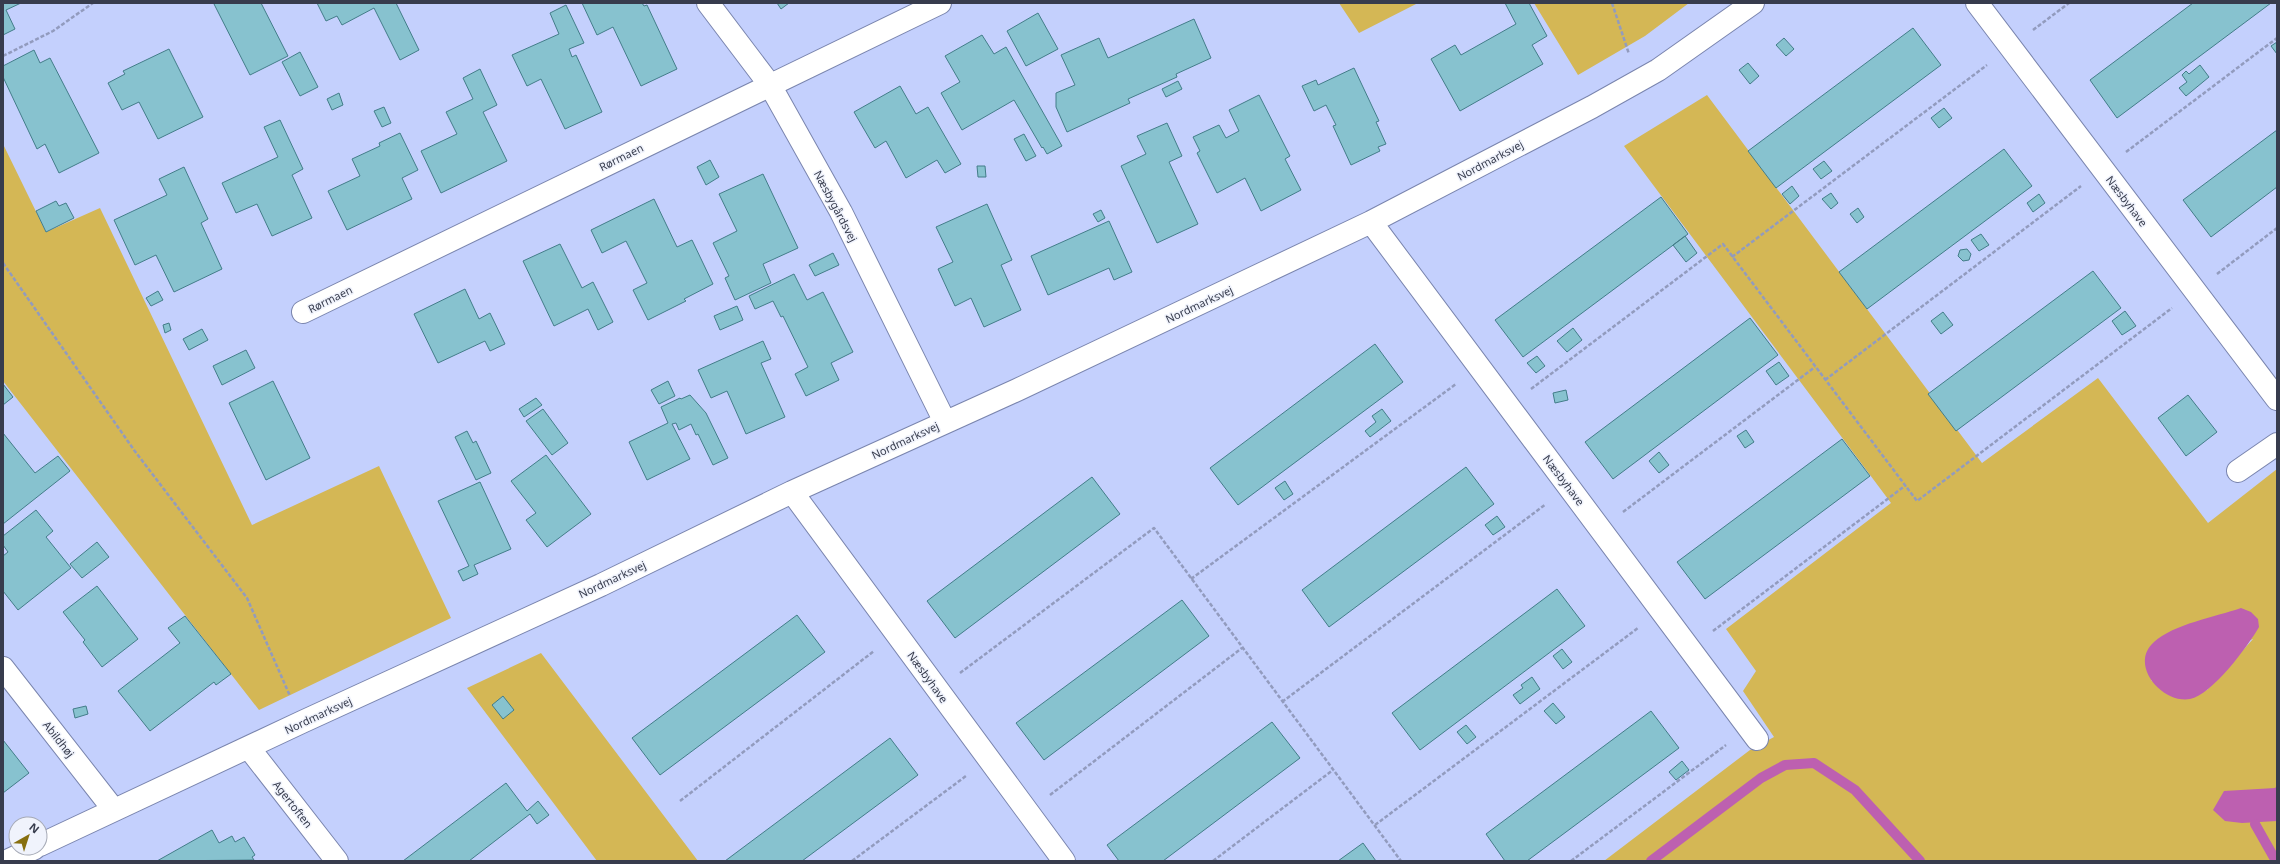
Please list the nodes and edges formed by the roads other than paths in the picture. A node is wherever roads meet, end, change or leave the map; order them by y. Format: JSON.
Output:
{"nodes":[{"id":1,"x":708,"y":3,"type":"edge"},
{"id":2,"x":940,"y":3,"type":"edge"},
{"id":3,"x":1753,"y":3,"type":"edge"},
{"id":4,"x":1977,"y":3,"type":"edge"},
{"id":5,"x":770,"y":85,"type":"junction"},
{"id":6,"x":1371,"y":222,"type":"junction"},
{"id":7,"x":303,"y":312,"type":"dead end"},
{"id":8,"x":2277,"y":399,"type":"edge"},
{"id":9,"x":945,"y":422,"type":"junction"},
{"id":10,"x":2277,"y":444,"type":"edge"},
{"id":11,"x":2238,"y":472,"type":"dead end"},
{"id":12,"x":792,"y":492,"type":"junction"},
{"id":13,"x":3,"y":668,"type":"edge"},
{"id":14,"x":1753,"y":733,"type":"road end"},
{"id":15,"x":249,"y":748,"type":"junction"},
{"id":16,"x":114,"y":810,"type":"junction"},
{"id":17,"x":48,"y":841,"type":"edge"},
{"id":18,"x":18,"y":856,"type":"edge"},
{"id":19,"x":7,"y":861,"type":"edge"},
{"id":20,"x":337,"y":861,"type":"edge"},
{"id":21,"x":1064,"y":861,"type":"edge"}],
"edges":[{"from":1,"to":5,"type":"street","name":"Næsbygårdsvej"},
{"from":2,"to":5,"type":"street","name":"Rørmaen"},
{"from":3,"to":6,"type":"street","name":"Nordmarksvej"},
{"from":4,"to":8,"type":"street","name":"Næsbyhave"},
{"from":5,"to":7,"type":"street","name":"Rørmaen"},
{"from":5,"to":9,"type":"street","name":"Næsbygårdsvej"},
{"from":6,"to":9,"type":"street","name":"Nordmarksvej"},
{"from":6,"to":14,"type":"street","name":"Næsbyhave"},
{"from":9,"to":12,"type":"street","name":"Nordmarksvej"},
{"from":10,"to":11,"type":"street"},
{"from":12,"to":15,"type":"street","name":"Nordmarksvej"},
{"from":12,"to":21,"type":"street","name":"Næsbyhave"},
{"from":13,"to":16,"type":"street","name":"Abildhøj"},
{"from":15,"to":16,"type":"street","name":"Nordmarksvej"},
{"from":15,"to":20,"type":"street","name":"Agertoften"},
{"from":16,"to":17,"type":"street","name":"Nordmarksvej"},
{"from":18,"to":19,"type":"street"}]}
